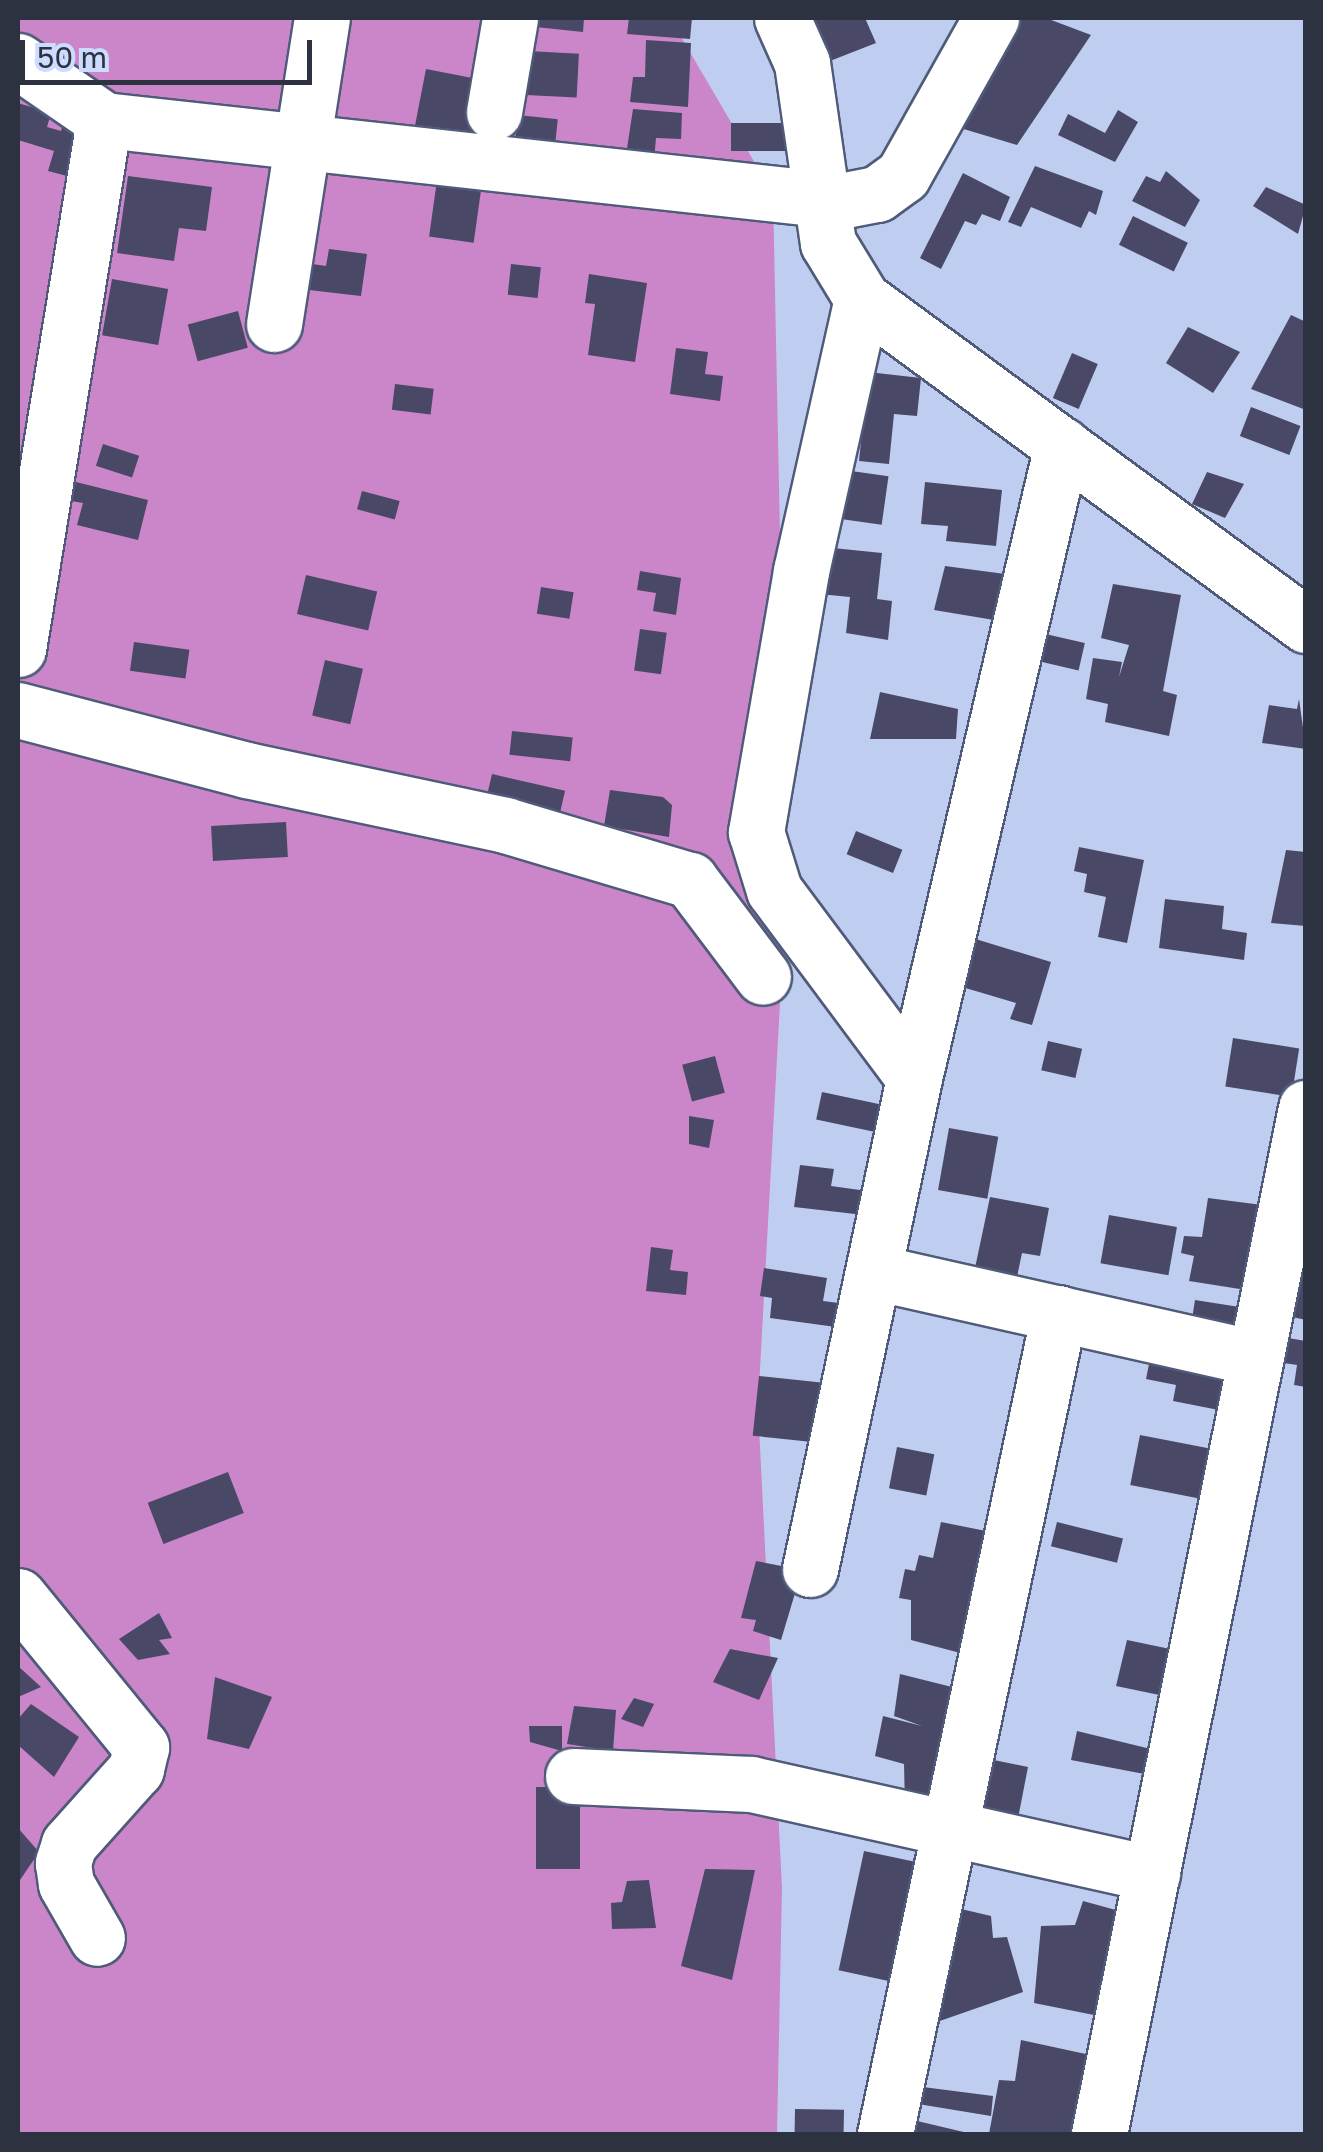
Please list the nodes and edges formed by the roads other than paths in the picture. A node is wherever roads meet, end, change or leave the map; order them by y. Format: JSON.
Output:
{"nodes":[{"id":1,"x":322,"y":18,"type":"edge"},
{"id":2,"x":510,"y":18,"type":"edge"},
{"id":3,"x":782,"y":18,"type":"edge"},
{"id":4,"x":991,"y":18,"type":"edge"},
{"id":5,"x":18,"y":61,"type":"edge"},
{"id":6,"x":494,"y":112,"type":"dead end"},
{"id":7,"x":104,"y":120,"type":"junction"},
{"id":8,"x":304,"y":145,"type":"junction"},
{"id":9,"x":822,"y":198,"type":"junction"},
{"id":10,"x":862,"y":299,"type":"junction"},
{"id":11,"x":274,"y":324,"type":"dead end"},
{"id":12,"x":1062,"y":446,"type":"junction"},
{"id":13,"x":1306,"y":626,"type":"edge"},
{"id":14,"x":18,"y":648,"type":"edge"},
{"id":15,"x":18,"y":710,"type":"edge"},
{"id":16,"x":763,"y":977,"type":"dead end"},
{"id":17,"x":914,"y":1078,"type":"junction"},
{"id":18,"x":1306,"y":1108,"type":"edge"},
{"id":19,"x":874,"y":1272,"type":"junction"},
{"id":20,"x":1059,"y":1313,"type":"junction"},
{"id":21,"x":1255,"y":1358,"type":"junction"},
{"id":22,"x":810,"y":1569,"type":"dead end"},
{"id":23,"x":18,"y":1596,"type":"edge"},
{"id":24,"x":573,"y":1776,"type":"dead end"},
{"id":25,"x":944,"y":1828,"type":"junction"},
{"id":26,"x":1152,"y":1874,"type":"junction"},
{"id":27,"x":97,"y":1938,"type":"dead end"},
{"id":28,"x":885,"y":2134,"type":"edge"},
{"id":29,"x":1099,"y":2134,"type":"edge"}],
"edges":[{"from":1,"to":8,"type":"street"},
{"from":2,"to":6,"type":"street"},
{"from":3,"to":9,"type":"street"},
{"from":4,"to":9,"type":"street"},
{"from":5,"to":7,"type":"street"},
{"from":7,"to":8,"type":"street"},
{"from":7,"to":14,"type":"street"},
{"from":8,"to":9,"type":"street"},
{"from":8,"to":11,"type":"street"},
{"from":9,"to":10,"type":"street"},
{"from":10,"to":12,"type":"street"},
{"from":10,"to":17,"type":"street"},
{"from":12,"to":13,"type":"street"},
{"from":12,"to":17,"type":"street"},
{"from":15,"to":16,"type":"street"},
{"from":17,"to":19,"type":"street"},
{"from":18,"to":21,"type":"street"},
{"from":19,"to":20,"type":"street"},
{"from":19,"to":22,"type":"street"},
{"from":20,"to":21,"type":"street"},
{"from":20,"to":25,"type":"street"},
{"from":21,"to":26,"type":"street"},
{"from":23,"to":27,"type":"street"},
{"from":24,"to":25,"type":"street"},
{"from":25,"to":26,"type":"street"},
{"from":25,"to":28,"type":"street"},
{"from":26,"to":29,"type":"street"}]}
